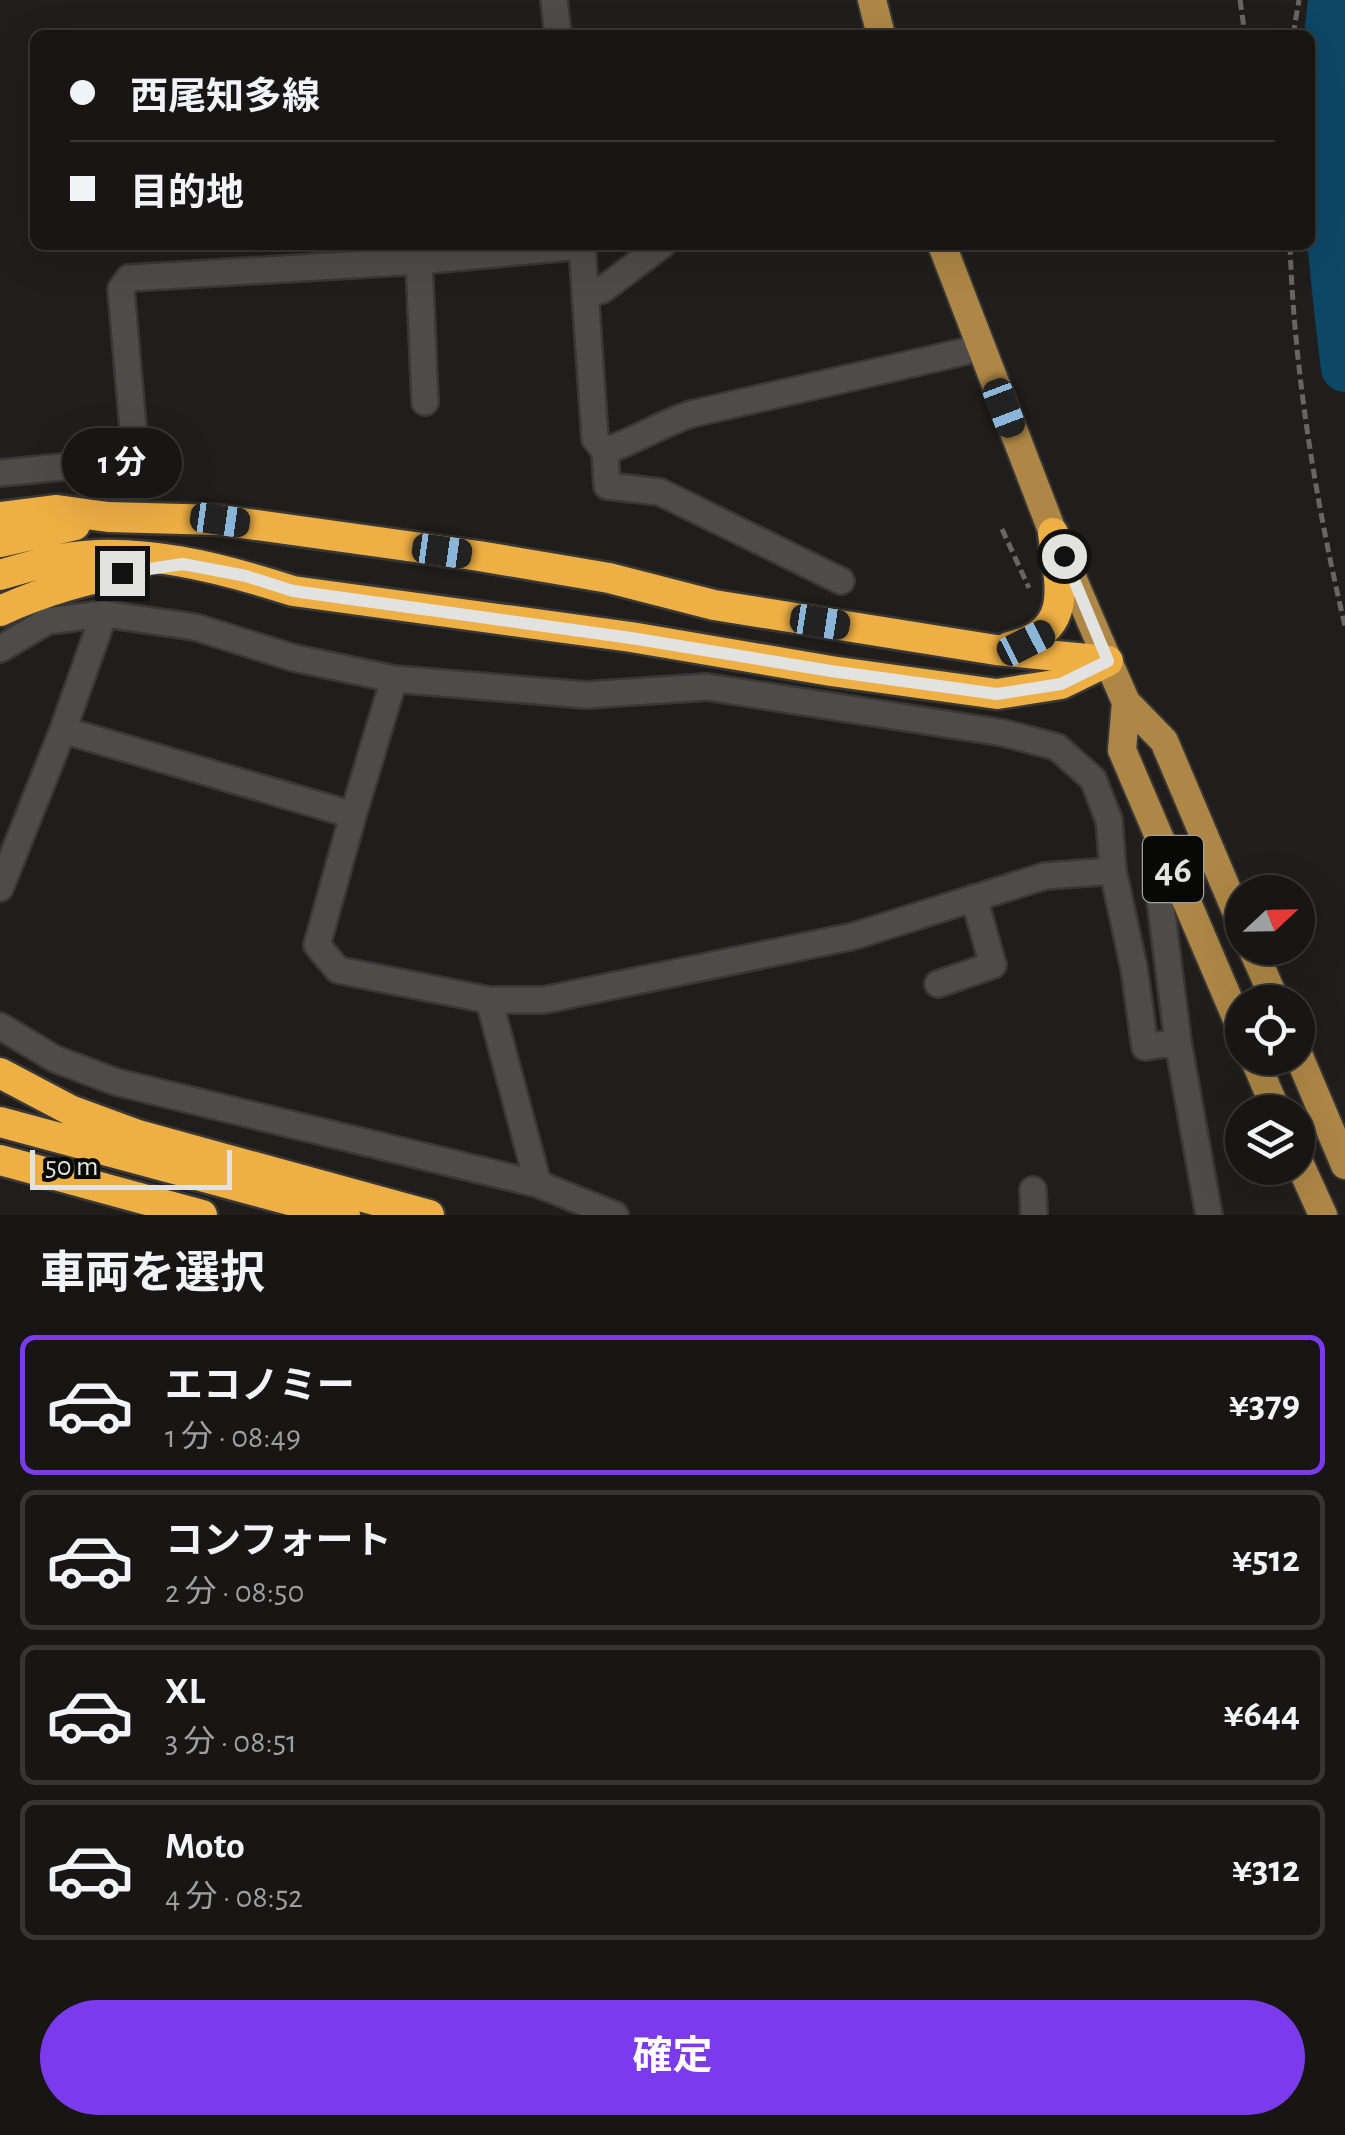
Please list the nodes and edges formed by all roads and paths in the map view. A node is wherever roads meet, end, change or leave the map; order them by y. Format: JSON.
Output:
{"nodes":[{"id":1,"x":554,"y":0,"type":"edge"},
{"id":2,"x":872,"y":0,"type":"edge"},
{"id":3,"x":1240,"y":0,"type":"edge"},
{"id":4,"x":1300,"y":0,"type":"edge"},
{"id":5,"x":557,"y":30,"type":"edge"},
{"id":6,"x":880,"y":30,"type":"edge"},
{"id":7,"x":1245,"y":30,"type":"edge"},
{"id":8,"x":1294,"y":30,"type":"edge"},
{"id":9,"x":541,"y":250,"type":"edge"},
{"id":10,"x":582,"y":250,"type":"edge"},
{"id":11,"x":655,"y":250,"type":"edge"},
{"id":12,"x":944,"y":250,"type":"edge"},
{"id":13,"x":1290,"y":250,"type":"edge"},
{"id":14,"x":419,"y":262,"type":"junction"},
{"id":15,"x":585,"y":294,"type":"junction"},
{"id":16,"x":979,"y":346,"type":"junction"},
{"id":17,"x":425,"y":402,"type":"dead end"},
{"id":18,"x":604,"y":451,"type":"junction"},
{"id":19,"x":0,"y":473,"type":"edge"},
{"id":20,"x":0,"y":517,"type":"edge"},
{"id":21,"x":108,"y":518,"type":"junction"},
{"id":22,"x":1002,"y":529,"type":"dead end"},
{"id":23,"x":1054,"y":533,"type":"junction"},
{"id":24,"x":0,"y":542,"type":"edge"},
{"id":25,"x":183,"y":564,"type":"junction"},
{"id":26,"x":0,"y":575,"type":"edge"},
{"id":27,"x":841,"y":581,"type":"dead end"},
{"id":28,"x":1033,"y":596,"type":"dead end"},
{"id":29,"x":0,"y":611,"type":"edge"},
{"id":30,"x":104,"y":614,"type":"junction"},
{"id":31,"x":1345,"y":626,"type":"edge"},
{"id":32,"x":0,"y":649,"type":"edge"},
{"id":33,"x":996,"y":650,"type":"junction"},
{"id":34,"x":1108,"y":661,"type":"junction"},
{"id":35,"x":394,"y":679,"type":"junction"},
{"id":36,"x":1126,"y":702,"type":"junction"},
{"id":37,"x":63,"y":730,"type":"junction"},
{"id":38,"x":353,"y":815,"type":"junction"},
{"id":39,"x":1113,"y":871,"type":"junction"},
{"id":40,"x":1157,"y":875,"type":"dead end"},
{"id":41,"x":1225,"y":885,"type":"edge"},
{"id":42,"x":0,"y":888,"type":"edge"},
{"id":43,"x":974,"y":898,"type":"junction"},
{"id":44,"x":938,"y":984,"type":"dead end"},
{"id":45,"x":1225,"y":991,"type":"edge"},
{"id":46,"x":490,"y":1000,"type":"junction"},
{"id":47,"x":0,"y":1026,"type":"edge"},
{"id":48,"x":1178,"y":1042,"type":"junction"},
{"id":49,"x":0,"y":1073,"type":"edge"},
{"id":50,"x":1307,"y":1075,"type":"edge"},
{"id":51,"x":0,"y":1122,"type":"edge"},
{"id":52,"x":0,"y":1160,"type":"edge"},
{"id":53,"x":1345,"y":1165,"type":"edge"},
{"id":54,"x":538,"y":1184,"type":"junction"},
{"id":55,"x":1309,"y":1185,"type":"edge"},
{"id":56,"x":202,"y":1215,"type":"edge"},
{"id":57,"x":345,"y":1215,"type":"edge"},
{"id":58,"x":429,"y":1215,"type":"edge"},
{"id":59,"x":615,"y":1215,"type":"edge"},
{"id":60,"x":1208,"y":1215,"type":"edge"},
{"id":61,"x":1323,"y":1215,"type":"edge"}],
"edges":[{"from":1,"to":5,"type":"street"},
{"from":2,"to":6,"type":"main road"},
{"from":3,"to":7,"type":"path"},
{"from":4,"to":8,"type":"path"},
{"from":9,"to":14,"type":"street"},
{"from":10,"to":15,"type":"street"},
{"from":11,"to":15,"type":"street"},
{"from":12,"to":16,"type":"main road","number":"46"},
{"from":13,"to":31,"type":"path"},
{"from":14,"to":17,"type":"street"},
{"from":14,"to":19,"type":"street"},
{"from":15,"to":18,"type":"street"},
{"from":16,"to":18,"type":"street"},
{"from":16,"to":23,"type":"main road","number":"46"},
{"from":18,"to":27,"type":"street"},
{"from":20,"to":21,"type":"highway"},
{"from":21,"to":24,"type":"highway"},
{"from":21,"to":33,"type":"highway"},
{"from":22,"to":28,"type":"path"},
{"from":23,"to":33,"type":"highway"},
{"from":23,"to":34,"type":"main road","number":"46"},
{"from":25,"to":26,"type":"highway"},
{"from":25,"to":29,"type":"highway"},
{"from":25,"to":34,"type":"highway"},
{"from":30,"to":32,"type":"street"},
{"from":30,"to":35,"type":"street"},
{"from":30,"to":37,"type":"street"},
{"from":33,"to":34,"type":"highway"},
{"from":34,"to":36,"type":"main road","number":"46"},
{"from":35,"to":38,"type":"street"},
{"from":35,"to":39,"type":"street"},
{"from":36,"to":41,"type":"main road","number":"46"},
{"from":36,"to":45,"type":"main road","number":"46"},
{"from":37,"to":38,"type":"street"},
{"from":37,"to":42,"type":"street"},
{"from":38,"to":46,"type":"street"},
{"from":39,"to":43,"type":"street"},
{"from":39,"to":48,"type":"street"},
{"from":40,"to":48,"type":"street"},
{"from":43,"to":44,"type":"street"},
{"from":43,"to":46,"type":"street"},
{"from":46,"to":54,"type":"street"},
{"from":47,"to":54,"type":"street"},
{"from":48,"to":60,"type":"street"},
{"from":49,"to":58,"type":"highway"},
{"from":50,"to":53,"type":"main road"},
{"from":51,"to":57,"type":"highway"},
{"from":52,"to":56,"type":"highway"},
{"from":54,"to":59,"type":"street"},
{"from":55,"to":61,"type":"main road"}]}
